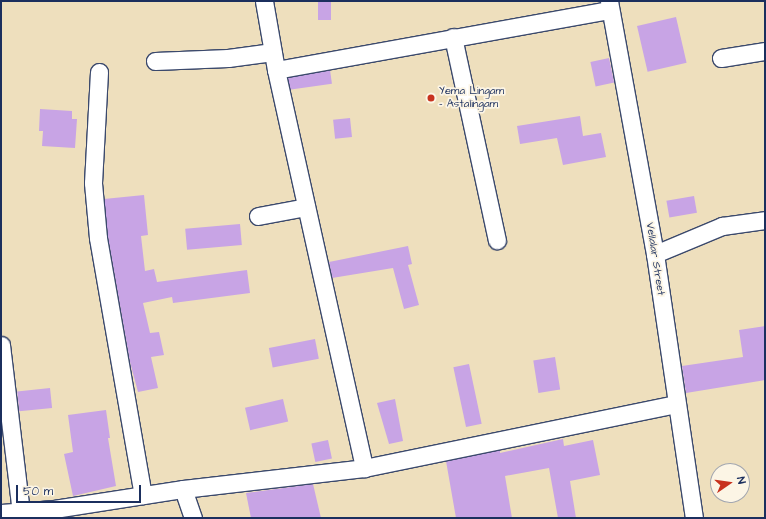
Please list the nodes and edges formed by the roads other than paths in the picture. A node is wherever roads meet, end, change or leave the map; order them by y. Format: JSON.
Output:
{"nodes":[{"id":1,"x":264,"y":1,"type":"edge"},
{"id":2,"x":610,"y":5,"type":"edge"},
{"id":3,"x":453,"y":37,"type":"junction"},
{"id":4,"x":765,"y":51,"type":"edge"},
{"id":5,"x":273,"y":52,"type":"junction"},
{"id":6,"x":721,"y":58,"type":"dead end"},
{"id":7,"x":155,"y":61,"type":"dead end"},
{"id":8,"x":276,"y":70,"type":"junction"},
{"id":9,"x":99,"y":72,"type":"dead end"},
{"id":10,"x":306,"y":207,"type":"junction"},
{"id":11,"x":258,"y":216,"type":"dead end"},
{"id":12,"x":765,"y":220,"type":"edge"},
{"id":13,"x":496,"y":240,"type":"dead end"},
{"id":14,"x":655,"y":254,"type":"junction"},
{"id":15,"x":1,"y":345,"type":"edge"},
{"id":16,"x":676,"y":404,"type":"junction"},
{"id":17,"x":364,"y":468,"type":"junction"},
{"id":18,"x":183,"y":489,"type":"junction"},
{"id":19,"x":143,"y":495,"type":"junction"},
{"id":20,"x":1,"y":513,"type":"edge"},
{"id":21,"x":21,"y":513,"type":"junction"},
{"id":22,"x":55,"y":513,"type":"edge"},
{"id":23,"x":193,"y":518,"type":"edge"},
{"id":24,"x":694,"y":518,"type":"edge"}],
"edges":[{"from":1,"to":5,"type":"street"},
{"from":2,"to":3,"type":"street"},
{"from":2,"to":14,"type":"street","name":"Vellalar Street"},
{"from":3,"to":8,"type":"street"},
{"from":3,"to":13,"type":"street"},
{"from":4,"to":6,"type":"street"},
{"from":5,"to":7,"type":"street"},
{"from":5,"to":8,"type":"street"},
{"from":8,"to":10,"type":"street"},
{"from":9,"to":19,"type":"street"},
{"from":10,"to":11,"type":"street"},
{"from":10,"to":17,"type":"street"},
{"from":12,"to":14,"type":"street"},
{"from":14,"to":16,"type":"street","name":"Vellalar Street"},
{"from":15,"to":21,"type":"street"},
{"from":16,"to":17,"type":"street"},
{"from":16,"to":24,"type":"street","name":"Vellalar Street"},
{"from":17,"to":18,"type":"street"},
{"from":18,"to":19,"type":"street"},
{"from":18,"to":23,"type":"street"},
{"from":19,"to":22,"type":"street"},
{"from":20,"to":21,"type":"street"},
{"from":21,"to":22,"type":"street"}]}
